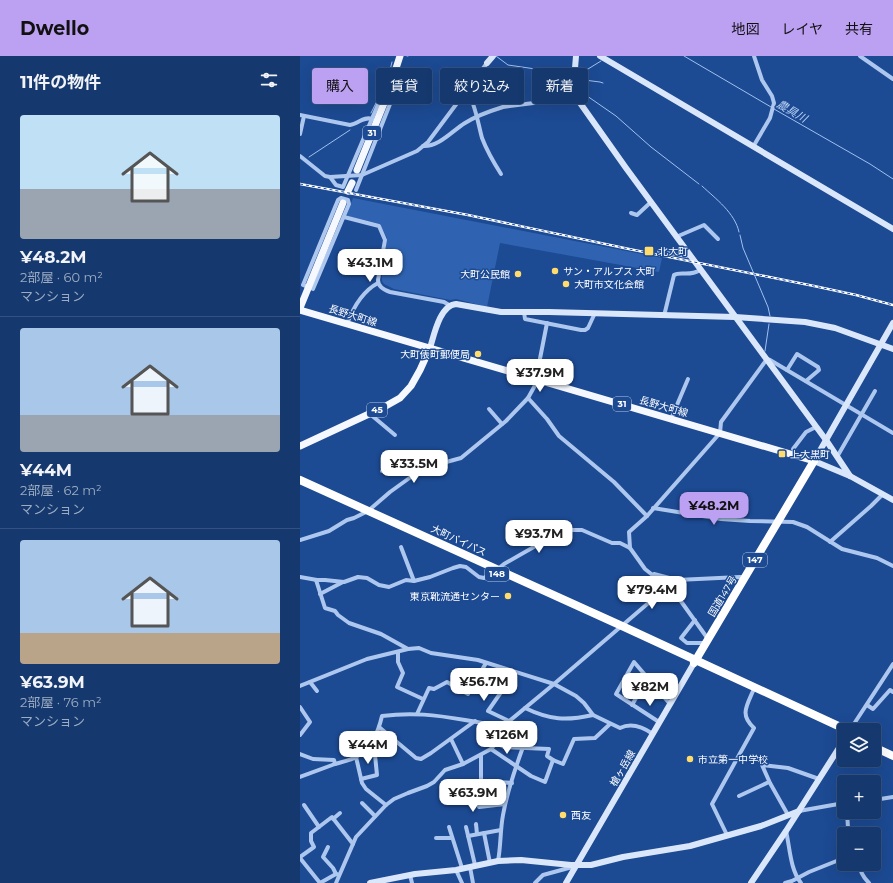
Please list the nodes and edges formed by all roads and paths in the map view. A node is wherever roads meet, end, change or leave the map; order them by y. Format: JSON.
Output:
{"nodes":[{"id":1,"x":400,"y":56,"type":"edge"},
{"id":2,"x":576,"y":56,"type":"edge"},
{"id":3,"x":601,"y":56,"type":"edge"},
{"id":4,"x":754,"y":56,"type":"edge"},
{"id":5,"x":860,"y":56,"type":"edge"},
{"id":6,"x":490,"y":60,"type":"edge"},
{"id":7,"x":396,"y":68,"type":"edge"},
{"id":8,"x":484,"y":68,"type":"edge"},
{"id":9,"x":575,"y":68,"type":"edge"},
{"id":10,"x":893,"y":79,"type":"edge"},
{"id":11,"x":532,"y":103,"type":"edge"},
{"id":12,"x":378,"y":104,"type":"edge"},
{"id":13,"x":384,"y":104,"type":"edge"},
{"id":14,"x":456,"y":104,"type":"edge"},
{"id":15,"x":472,"y":104,"type":"edge"},
{"id":16,"x":581,"y":104,"type":"edge"},
{"id":17,"x":302,"y":116,"type":"edge"},
{"id":18,"x":477,"y":117,"type":"junction"},
{"id":19,"x":372,"y":118,"type":"junction"},
{"id":20,"x":300,"y":134,"type":"edge"},
{"id":21,"x":423,"y":146,"type":"junction"},
{"id":22,"x":753,"y":147,"type":"junction"},
{"id":23,"x":300,"y":156,"type":"edge"},
{"id":24,"x":359,"y":173,"type":"junction"},
{"id":25,"x":501,"y":174,"type":"dead end"},
{"id":26,"x":330,"y":177,"type":"junction"},
{"id":27,"x":349,"y":180,"type":"junction"},
{"id":28,"x":356,"y":190,"type":"dead end"},
{"id":29,"x":348,"y":191,"type":"dead end"},
{"id":30,"x":651,"y":202,"type":"junction"},
{"id":31,"x":343,"y":203,"type":"dead end"},
{"id":32,"x":631,"y":213,"type":"dead end"},
{"id":33,"x":344,"y":217,"type":"junction"},
{"id":34,"x":893,"y":229,"type":"edge"},
{"id":35,"x":676,"y":237,"type":"junction"},
{"id":36,"x":718,"y":239,"type":"dead end"},
{"id":37,"x":660,"y":251,"type":"dead end"},
{"id":38,"x":689,"y":255,"type":"junction"},
{"id":39,"x":700,"y":270,"type":"junction"},
{"id":40,"x":378,"y":283,"type":"junction"},
{"id":41,"x":308,"y":287,"type":"junction"},
{"id":42,"x":449,"y":305,"type":"junction"},
{"id":43,"x":300,"y":309,"type":"edge"},
{"id":44,"x":524,"y":312,"type":"junction"},
{"id":45,"x":595,"y":313,"type":"junction"},
{"id":46,"x":664,"y":316,"type":"junction"},
{"id":47,"x":735,"y":317,"type":"junction"},
{"id":48,"x":893,"y":323,"type":"edge"},
{"id":49,"x":347,"y":324,"type":"junction"},
{"id":50,"x":547,"y":324,"type":"junction"},
{"id":51,"x":881,"y":345,"type":"junction"},
{"id":52,"x":430,"y":348,"type":"junction"},
{"id":53,"x":893,"y":349,"type":"edge"},
{"id":54,"x":767,"y":359,"type":"junction"},
{"id":55,"x":787,"y":370,"type":"junction"},
{"id":56,"x":537,"y":379,"type":"junction"},
{"id":57,"x":688,"y":379,"type":"dead end"},
{"id":58,"x":806,"y":380,"type":"junction"},
{"id":59,"x":875,"y":391,"type":"dead end"},
{"id":60,"x":528,"y":398,"type":"junction"},
{"id":61,"x":847,"y":405,"type":"junction"},
{"id":62,"x":489,"y":409,"type":"dead end"},
{"id":63,"x":370,"y":414,"type":"junction"},
{"id":64,"x":862,"y":414,"type":"junction"},
{"id":65,"x":671,"y":419,"type":"junction"},
{"id":66,"x":502,"y":424,"type":"junction"},
{"id":67,"x":816,"y":427,"type":"junction"},
{"id":68,"x":720,"y":433,"type":"junction"},
{"id":69,"x":893,"y":433,"type":"edge"},
{"id":70,"x":395,"y":435,"type":"dead end"},
{"id":71,"x":826,"y":440,"type":"junction"},
{"id":72,"x":300,"y":446,"type":"edge"},
{"id":73,"x":794,"y":449,"type":"dead end"},
{"id":74,"x":837,"y":457,"type":"junction"},
{"id":75,"x":814,"y":461,"type":"junction"},
{"id":76,"x":382,"y":471,"type":"dead end"},
{"id":77,"x":414,"y":474,"type":"junction"},
{"id":78,"x":850,"y":476,"type":"junction"},
{"id":79,"x":300,"y":480,"type":"edge"},
{"id":80,"x":300,"y":486,"type":"edge"},
{"id":81,"x":883,"y":494,"type":"junction"},
{"id":82,"x":893,"y":500,"type":"edge"},
{"id":83,"x":653,"y":508,"type":"junction"},
{"id":84,"x":365,"y":512,"type":"junction"},
{"id":85,"x":647,"y":516,"type":"junction"},
{"id":86,"x":777,"y":522,"type":"junction"},
{"id":87,"x":300,"y":540,"type":"edge"},
{"id":88,"x":830,"y":542,"type":"junction"},
{"id":89,"x":401,"y":547,"type":"dead end"},
{"id":90,"x":630,"y":548,"type":"junction"},
{"id":91,"x":893,"y":566,"type":"edge"},
{"id":92,"x":496,"y":571,"type":"junction"},
{"id":93,"x":651,"y":574,"type":"junction"},
{"id":94,"x":300,"y":577,"type":"edge"},
{"id":95,"x":745,"y":578,"type":"junction"},
{"id":96,"x":316,"y":580,"type":"junction"},
{"id":97,"x":677,"y":580,"type":"junction"},
{"id":98,"x":414,"y":581,"type":"junction"},
{"id":99,"x":344,"y":582,"type":"junction"},
{"id":100,"x":667,"y":587,"type":"junction"},
{"id":101,"x":320,"y":594,"type":"junction"},
{"id":102,"x":695,"y":620,"type":"junction"},
{"id":103,"x":620,"y":627,"type":"junction"},
{"id":104,"x":708,"y":641,"type":"junction"},
{"id":105,"x":408,"y":649,"type":"junction"},
{"id":106,"x":398,"y":652,"type":"junction"},
{"id":107,"x":696,"y":662,"type":"junction"},
{"id":108,"x":486,"y":663,"type":"junction"},
{"id":109,"x":893,"y":664,"type":"edge"},
{"id":110,"x":515,"y":672,"type":"junction"},
{"id":111,"x":647,"y":679,"type":"junction"},
{"id":112,"x":310,"y":682,"type":"junction"},
{"id":113,"x":554,"y":684,"type":"junction"},
{"id":114,"x":300,"y":686,"type":"edge"},
{"id":115,"x":317,"y":691,"type":"dead end"},
{"id":116,"x":753,"y":691,"type":"junction"},
{"id":117,"x":893,"y":692,"type":"edge"},
{"id":118,"x":423,"y":699,"type":"junction"},
{"id":119,"x":670,"y":704,"type":"junction"},
{"id":120,"x":632,"y":705,"type":"junction"},
{"id":121,"x":867,"y":705,"type":"junction"},
{"id":122,"x":300,"y":707,"type":"edge"},
{"id":123,"x":525,"y":708,"type":"junction"},
{"id":124,"x":416,"y":714,"type":"junction"},
{"id":125,"x":593,"y":715,"type":"junction"},
{"id":126,"x":475,"y":721,"type":"junction"},
{"id":127,"x":509,"y":722,"type":"junction"},
{"id":128,"x":659,"y":722,"type":"junction"},
{"id":129,"x":855,"y":723,"type":"edge"},
{"id":130,"x":610,"y":724,"type":"junction"},
{"id":131,"x":837,"y":725,"type":"edge"},
{"id":132,"x":379,"y":727,"type":"junction"},
{"id":133,"x":501,"y":728,"type":"junction"},
{"id":134,"x":837,"y":731,"type":"edge"},
{"id":135,"x":653,"y":734,"type":"junction"},
{"id":136,"x":300,"y":735,"type":"edge"},
{"id":137,"x":451,"y":739,"type":"junction"},
{"id":138,"x":496,"y":743,"type":"junction"},
{"id":139,"x":881,"y":745,"type":"edge"},
{"id":140,"x":523,"y":747,"type":"junction"},
{"id":141,"x":368,"y":748,"type":"junction"},
{"id":142,"x":491,"y":750,"type":"junction"},
{"id":143,"x":881,"y":750,"type":"edge"},
{"id":144,"x":893,"y":750,"type":"edge"},
{"id":145,"x":837,"y":751,"type":"edge"},
{"id":146,"x":300,"y":754,"type":"edge"},
{"id":147,"x":481,"y":755,"type":"junction"},
{"id":148,"x":893,"y":756,"type":"edge"},
{"id":149,"x":356,"y":757,"type":"junction"},
{"id":150,"x":553,"y":760,"type":"junction"},
{"id":151,"x":335,"y":764,"type":"junction"},
{"id":152,"x":463,"y":764,"type":"junction"},
{"id":153,"x":516,"y":767,"type":"junction"},
{"id":154,"x":300,"y":777,"type":"edge"},
{"id":155,"x":361,"y":779,"type":"junction"},
{"id":156,"x":819,"y":779,"type":"junction"},
{"id":157,"x":481,"y":782,"type":"junction"},
{"id":158,"x":769,"y":782,"type":"junction"},
{"id":159,"x":512,"y":783,"type":"junction"},
{"id":160,"x":739,"y":796,"type":"dead end"},
{"id":161,"x":893,"y":797,"type":"edge"},
{"id":162,"x":881,"y":799,"type":"edge"},
{"id":163,"x":362,"y":803,"type":"dead end"},
{"id":164,"x":505,"y":804,"type":"junction"},
{"id":165,"x":837,"y":804,"type":"edge"},
{"id":166,"x":304,"y":805,"type":"dead end"},
{"id":167,"x":386,"y":805,"type":"junction"},
{"id":168,"x":799,"y":811,"type":"junction"},
{"id":169,"x":340,"y":813,"type":"dead end"},
{"id":170,"x":788,"y":815,"type":"junction"},
{"id":171,"x":375,"y":816,"type":"junction"},
{"id":172,"x":333,"y":819,"type":"junction"},
{"id":173,"x":476,"y":824,"type":"dead end"},
{"id":174,"x":319,"y":827,"type":"junction"},
{"id":175,"x":449,"y":827,"type":"dead end"},
{"id":176,"x":466,"y":827,"type":"dead end"},
{"id":177,"x":501,"y":830,"type":"junction"},
{"id":178,"x":786,"y":831,"type":"junction"},
{"id":179,"x":484,"y":833,"type":"junction"},
{"id":180,"x":477,"y":834,"type":"junction"},
{"id":181,"x":727,"y":835,"type":"junction"},
{"id":182,"x":468,"y":836,"type":"junction"},
{"id":183,"x":436,"y":838,"type":"dead end"},
{"id":184,"x":452,"y":838,"type":"junction"},
{"id":185,"x":353,"y":844,"type":"junction"},
{"id":186,"x":328,"y":847,"type":"dead end"},
{"id":187,"x":300,"y":857,"type":"edge"},
{"id":188,"x":498,"y":861,"type":"junction"},
{"id":189,"x":837,"y":861,"type":"edge"},
{"id":190,"x":490,"y":863,"type":"junction"},
{"id":191,"x":472,"y":866,"type":"junction"},
{"id":192,"x":576,"y":866,"type":"junction"},
{"id":193,"x":459,"y":869,"type":"junction"},
{"id":194,"x":861,"y":871,"type":"edge"},
{"id":195,"x":337,"y":875,"type":"junction"},
{"id":196,"x":410,"y":875,"type":"junction"},
{"id":197,"x":798,"y":878,"type":"junction"},
{"id":198,"x":336,"y":883,"type":"edge"},
{"id":199,"x":370,"y":883,"type":"edge"},
{"id":200,"x":412,"y":883,"type":"edge"},
{"id":201,"x":462,"y":883,"type":"edge"},
{"id":202,"x":473,"y":883,"type":"edge"},
{"id":203,"x":534,"y":883,"type":"edge"},
{"id":204,"x":566,"y":883,"type":"edge"},
{"id":205,"x":751,"y":883,"type":"edge"},
{"id":206,"x":785,"y":883,"type":"edge"},
{"id":207,"x":801,"y":883,"type":"edge"},
{"id":208,"x":869,"y":883,"type":"edge"}],
"edges":[{"from":1,"to":7,"type":"main road","number":"31"},
{"from":2,"to":9,"type":"street"},
{"from":3,"to":22,"type":"street"},
{"from":4,"to":22,"type":"street"},
{"from":5,"to":10,"type":"street"},
{"from":6,"to":8,"type":"street"},
{"from":11,"to":18,"type":"street"},
{"from":12,"to":19,"type":"street"},
{"from":13,"to":24,"type":"main road","number":"31"},
{"from":14,"to":21,"type":"street"},
{"from":15,"to":18,"type":"street"},
{"from":16,"to":30,"type":"street"},
{"from":17,"to":19,"type":"street"},
{"from":17,"to":20,"type":"street"},
{"from":18,"to":21,"type":"street"},
{"from":18,"to":25,"type":"street"},
{"from":19,"to":27,"type":"street"},
{"from":21,"to":24,"type":"street"},
{"from":22,"to":34,"type":"street"},
{"from":23,"to":26,"type":"street"},
{"from":24,"to":27,"type":"street"},
{"from":24,"to":28,"type":"street"},
{"from":26,"to":27,"type":"street"},
{"from":26,"to":27,"type":"street"},
{"from":27,"to":29,"type":"main road"},
{"from":30,"to":32,"type":"street"},
{"from":30,"to":35,"type":"street"},
{"from":31,"to":41,"type":"main road","name":"長野大町線","number":"31"},
{"from":33,"to":40,"type":"street"},
{"from":33,"to":41,"type":"street"},
{"from":33,"to":41,"type":"street"},
{"from":35,"to":36,"type":"street"},
{"from":35,"to":38,"type":"street"},
{"from":37,"to":38,"type":"street"},
{"from":38,"to":39,"type":"street"},
{"from":39,"to":46,"type":"street"},
{"from":39,"to":47,"type":"street"},
{"from":40,"to":42,"type":"street"},
{"from":40,"to":49,"type":"street"},
{"from":41,"to":43,"type":"main road","name":"長野大町線","number":"31"},
{"from":42,"to":44,"type":"street"},
{"from":42,"to":52,"type":"street"},
{"from":43,"to":49,"type":"main road","name":"長野大町線","number":"31"},
{"from":44,"to":45,"type":"street"},
{"from":44,"to":50,"type":"street"},
{"from":45,"to":46,"type":"street"},
{"from":45,"to":50,"type":"street"},
{"from":46,"to":47,"type":"street"},
{"from":47,"to":51,"type":"street"},
{"from":47,"to":54,"type":"street"},
{"from":48,"to":51,"type":"street"},
{"from":49,"to":52,"type":"main road","name":"長野大町線","number":"31"},
{"from":50,"to":56,"type":"street"},
{"from":51,"to":53,"type":"street"},
{"from":51,"to":61,"type":"street"},
{"from":52,"to":56,"type":"main road","name":"長野大町線","number":"31"},
{"from":52,"to":63,"type":"main road","number":"45"},
{"from":54,"to":55,"type":"street"},
{"from":54,"to":67,"type":"street"},
{"from":54,"to":68,"type":"street"},
{"from":55,"to":58,"type":"street"},
{"from":55,"to":58,"type":"street"},
{"from":56,"to":60,"type":"street"},
{"from":56,"to":65,"type":"main road","name":"長野大町線","number":"31"},
{"from":57,"to":65,"type":"street"},
{"from":58,"to":61,"type":"street"},
{"from":59,"to":64,"type":"street"},
{"from":60,"to":66,"type":"street"},
{"from":60,"to":85,"type":"street"},
{"from":61,"to":64,"type":"street"},
{"from":61,"to":71,"type":"street"},
{"from":62,"to":66,"type":"street"},
{"from":63,"to":70,"type":"street"},
{"from":63,"to":72,"type":"main road","number":"45"},
{"from":64,"to":69,"type":"street"},
{"from":64,"to":74,"type":"street"},
{"from":65,"to":68,"type":"main road","name":"長野大町線","number":"31"},
{"from":66,"to":77,"type":"street"},
{"from":67,"to":71,"type":"street"},
{"from":67,"to":73,"type":"street"},
{"from":68,"to":75,"type":"main road","name":"長野大町線","number":"31"},
{"from":68,"to":83,"type":"street"},
{"from":71,"to":74,"type":"street"},
{"from":71,"to":75,"type":"street"},
{"from":74,"to":78,"type":"street"},
{"from":75,"to":78,"type":"street"},
{"from":75,"to":86,"type":"highway","name":"国道147号","number":"147"},
{"from":76,"to":77,"type":"street"},
{"from":77,"to":84,"type":"street"},
{"from":78,"to":81,"type":"street"},
{"from":79,"to":84,"type":"highway","name":"大町バイパス","number":"148"},
{"from":80,"to":84,"type":"highway","name":"大町バイパス","number":"148"},
{"from":81,"to":82,"type":"street"},
{"from":81,"to":88,"type":"street"},
{"from":83,"to":85,"type":"street"},
{"from":83,"to":86,"type":"street"},
{"from":84,"to":87,"type":"street"},
{"from":84,"to":92,"type":"highway","name":"大町バイパス","number":"148"},
{"from":85,"to":90,"type":"street"},
{"from":86,"to":88,"type":"street"},
{"from":86,"to":95,"type":"highway","name":"国道147号","number":"147"},
{"from":88,"to":91,"type":"street"},
{"from":89,"to":98,"type":"street"},
{"from":90,"to":92,"type":"street"},
{"from":90,"to":93,"type":"street"},
{"from":92,"to":98,"type":"street"},
{"from":92,"to":103,"type":"highway","name":"大町バイパス","number":"148"},
{"from":93,"to":97,"type":"street"},
{"from":93,"to":100,"type":"street"},
{"from":94,"to":96,"type":"street"},
{"from":95,"to":97,"type":"street"},
{"from":95,"to":104,"type":"highway","name":"国道147号","number":"147"},
{"from":96,"to":99,"type":"street"},
{"from":96,"to":101,"type":"street"},
{"from":97,"to":100,"type":"street"},
{"from":98,"to":99,"type":"street"},
{"from":99,"to":101,"type":"street"},
{"from":100,"to":102,"type":"street"},
{"from":100,"to":103,"type":"street"},
{"from":101,"to":105,"type":"street"},
{"from":102,"to":104,"type":"street"},
{"from":102,"to":104,"type":"street"},
{"from":103,"to":107,"type":"highway","name":"大町バイパス","number":"148"},
{"from":103,"to":113,"type":"street"},
{"from":104,"to":107,"type":"highway","name":"国道147号","number":"147"},
{"from":105,"to":106,"type":"street"},
{"from":105,"to":108,"type":"street"},
{"from":106,"to":112,"type":"street"},
{"from":106,"to":118,"type":"street"},
{"from":107,"to":116,"type":"highway"},
{"from":107,"to":119,"type":"street","name":"槍ヶ岳線"},
{"from":107,"to":131,"type":"highway"},
{"from":108,"to":110,"type":"street"},
{"from":108,"to":118,"type":"street"},
{"from":109,"to":121,"type":"street"},
{"from":110,"to":113,"type":"street"},
{"from":110,"to":127,"type":"street"},
{"from":111,"to":119,"type":"street"},
{"from":111,"to":120,"type":"street"},
{"from":111,"to":120,"type":"street"},
{"from":112,"to":114,"type":"street"},
{"from":112,"to":115,"type":"street"},
{"from":113,"to":123,"type":"street"},
{"from":113,"to":125,"type":"street"},
{"from":116,"to":134,"type":"highway"},
{"from":116,"to":181,"type":"street"},
{"from":117,"to":121,"type":"street"},
{"from":118,"to":124,"type":"street"},
{"from":119,"to":128,"type":"street","name":"槍ヶ岳線"},
{"from":120,"to":128,"type":"street"},
{"from":121,"to":129,"type":"street"},
{"from":122,"to":136,"type":"street"},
{"from":123,"to":125,"type":"street"},
{"from":123,"to":127,"type":"street"},
{"from":124,"to":126,"type":"street"},
{"from":124,"to":132,"type":"street"},
{"from":125,"to":130,"type":"street"},
{"from":126,"to":133,"type":"street"},
{"from":126,"to":137,"type":"street"},
{"from":127,"to":133,"type":"street"},
{"from":128,"to":135,"type":"street","name":"槍ヶ岳線"},
{"from":130,"to":135,"type":"street"},
{"from":130,"to":150,"type":"street"},
{"from":132,"to":137,"type":"street"},
{"from":132,"to":141,"type":"street"},
{"from":133,"to":138,"type":"street"},
{"from":135,"to":192,"type":"street","name":"槍ヶ岳線"},
{"from":137,"to":152,"type":"street"},
{"from":138,"to":140,"type":"street"},
{"from":138,"to":142,"type":"street"},
{"from":139,"to":144,"type":"highway"},
{"from":140,"to":150,"type":"street"},
{"from":140,"to":153,"type":"street"},
{"from":141,"to":149,"type":"street"},
{"from":141,"to":155,"type":"street"},
{"from":142,"to":147,"type":"street"},
{"from":142,"to":153,"type":"street"},
{"from":143,"to":148,"type":"highway"},
{"from":145,"to":156,"type":"street"},
{"from":146,"to":151,"type":"street"},
{"from":147,"to":152,"type":"street"},
{"from":147,"to":157,"type":"street"},
{"from":149,"to":151,"type":"street"},
{"from":149,"to":155,"type":"street"},
{"from":150,"to":153,"type":"street"},
{"from":151,"to":154,"type":"street"},
{"from":152,"to":167,"type":"street"},
{"from":153,"to":159,"type":"street"},
{"from":155,"to":167,"type":"street"},
{"from":156,"to":158,"type":"street"},
{"from":156,"to":168,"type":"street"},
{"from":157,"to":159,"type":"street"},
{"from":157,"to":164,"type":"street"},
{"from":158,"to":160,"type":"street"},
{"from":158,"to":170,"type":"street"},
{"from":159,"to":164,"type":"street"},
{"from":161,"to":162,"type":"street"},
{"from":163,"to":171,"type":"street"},
{"from":164,"to":177,"type":"street"},
{"from":165,"to":168,"type":"street"},
{"from":166,"to":174,"type":"street"},
{"from":167,"to":171,"type":"street"},
{"from":168,"to":170,"type":"street"},
{"from":168,"to":178,"type":"street"},
{"from":169,"to":172,"type":"street"},
{"from":170,"to":181,"type":"street"},
{"from":171,"to":185,"type":"street"},
{"from":172,"to":174,"type":"street"},
{"from":172,"to":185,"type":"street"},
{"from":173,"to":180,"type":"street"},
{"from":174,"to":187,"type":"street"},
{"from":175,"to":184,"type":"street"},
{"from":176,"to":182,"type":"street"},
{"from":177,"to":179,"type":"street"},
{"from":177,"to":188,"type":"street"},
{"from":178,"to":197,"type":"street"},
{"from":178,"to":205,"type":"street"},
{"from":179,"to":180,"type":"street"},
{"from":179,"to":190,"type":"street"},
{"from":180,"to":182,"type":"street"},
{"from":181,"to":192,"type":"street"},
{"from":182,"to":191,"type":"street"},
{"from":183,"to":184,"type":"street"},
{"from":184,"to":193,"type":"street"},
{"from":185,"to":195,"type":"street"},
{"from":186,"to":195,"type":"street"},
{"from":187,"to":195,"type":"street"},
{"from":188,"to":190,"type":"street"},
{"from":188,"to":192,"type":"street"},
{"from":189,"to":197,"type":"street"},
{"from":190,"to":191,"type":"street"},
{"from":191,"to":193,"type":"street"},
{"from":191,"to":202,"type":"street"},
{"from":192,"to":203,"type":"street"},
{"from":192,"to":204,"type":"street","name":"槍ヶ岳線"},
{"from":193,"to":196,"type":"street"},
{"from":193,"to":201,"type":"street"},
{"from":194,"to":208,"type":"street"},
{"from":195,"to":198,"type":"street"},
{"from":196,"to":199,"type":"street"},
{"from":196,"to":200,"type":"street"},
{"from":197,"to":206,"type":"street"},
{"from":197,"to":207,"type":"street"}]}
